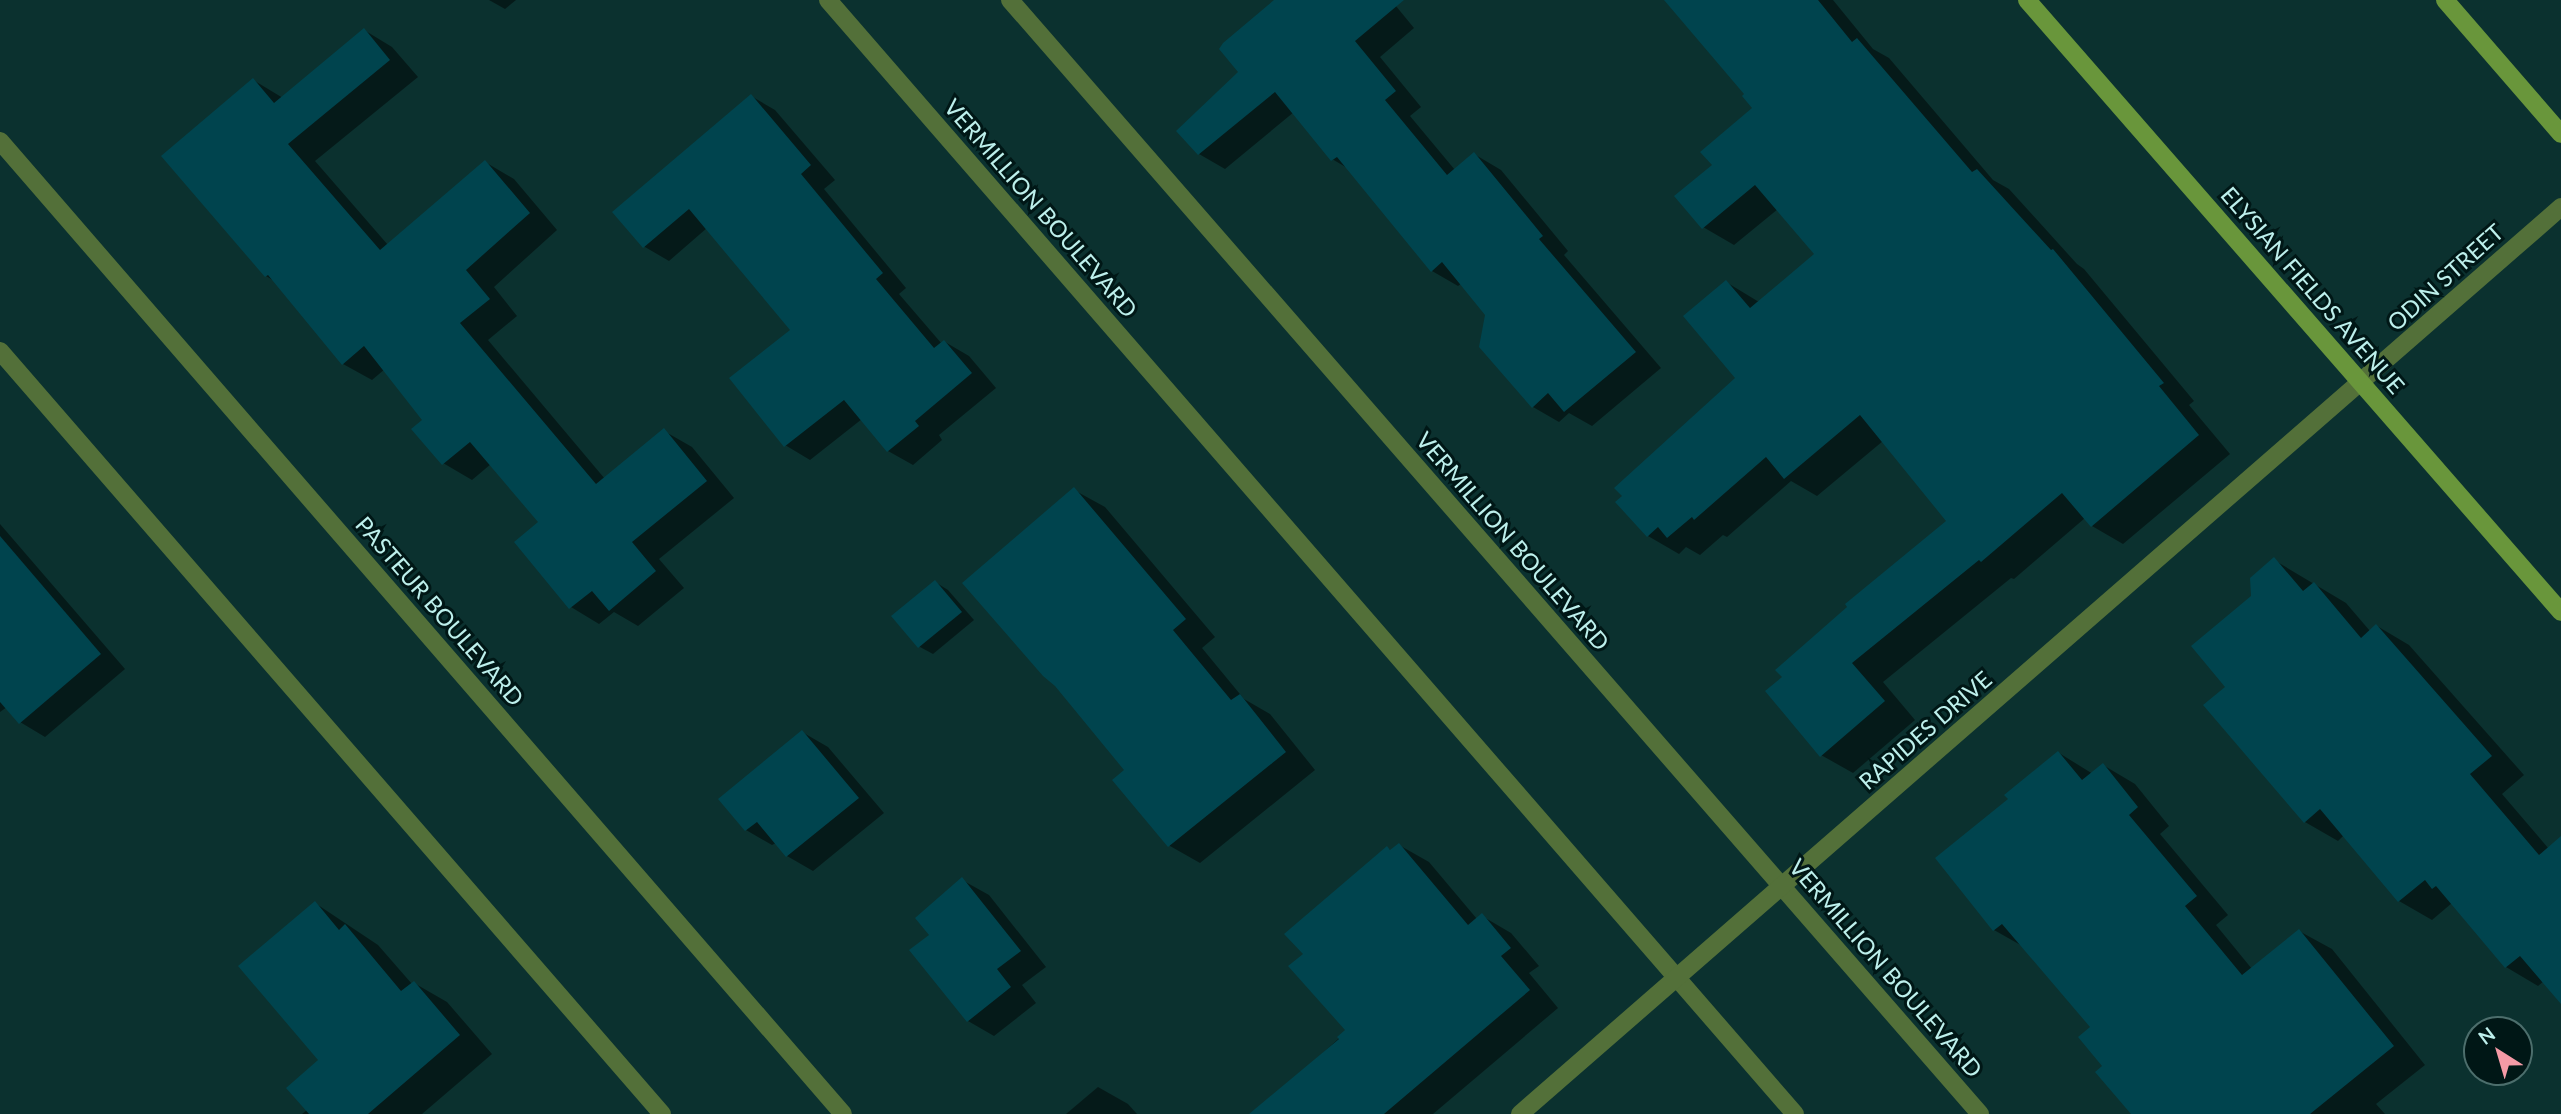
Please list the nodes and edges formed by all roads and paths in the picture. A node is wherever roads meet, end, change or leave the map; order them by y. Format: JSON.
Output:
{"nodes":[{"id":1,"x":828,"y":0,"type":"edge"},
{"id":2,"x":1010,"y":0,"type":"edge"},
{"id":3,"x":2027,"y":0,"type":"edge"},
{"id":4,"x":2445,"y":0,"type":"edge"},
{"id":5,"x":2561,"y":134,"type":"edge"},
{"id":6,"x":0,"y":141,"type":"edge"},
{"id":7,"x":2561,"y":207,"type":"edge"},
{"id":8,"x":0,"y":351,"type":"edge"},
{"id":9,"x":2362,"y":384,"type":"junction"},
{"id":10,"x":2561,"y":612,"type":"edge"},
{"id":11,"x":1782,"y":887,"type":"junction"},
{"id":12,"x":1677,"y":978,"type":"junction"},
{"id":13,"x":662,"y":1114,"type":"edge"},
{"id":14,"x":843,"y":1114,"type":"edge"},
{"id":15,"x":1520,"y":1114,"type":"edge"},
{"id":16,"x":1795,"y":1114,"type":"edge"},
{"id":17,"x":1980,"y":1114,"type":"edge"}],
"edges":[{"from":1,"to":12,"type":"street","name":"VERMILLION BOULEVARD"},
{"from":2,"to":11,"type":"street","name":"VERMILLION BOULEVARD"},
{"from":3,"to":9,"type":"main road","name":"ELYSIAN FIELDS AVENUE"},
{"from":4,"to":5,"type":"main road"},
{"from":6,"to":14,"type":"street","name":"PASTEUR BOULEVARD"},
{"from":7,"to":9,"type":"street","name":"ODIN STREET"},
{"from":8,"to":13,"type":"street"},
{"from":9,"to":10,"type":"main road","name":"ELYSIAN FIELDS AVENUE"},
{"from":9,"to":11,"type":"street","name":"RAPIDES DRIVE"},
{"from":11,"to":12,"type":"street","name":"RAPIDES DRIVE"},
{"from":11,"to":17,"type":"street","name":"VERMILLION BOULEVARD"},
{"from":12,"to":15,"type":"street","name":"RAPIDES DRIVE"},
{"from":12,"to":16,"type":"street","name":"VERMILLION BOULEVARD"}]}
